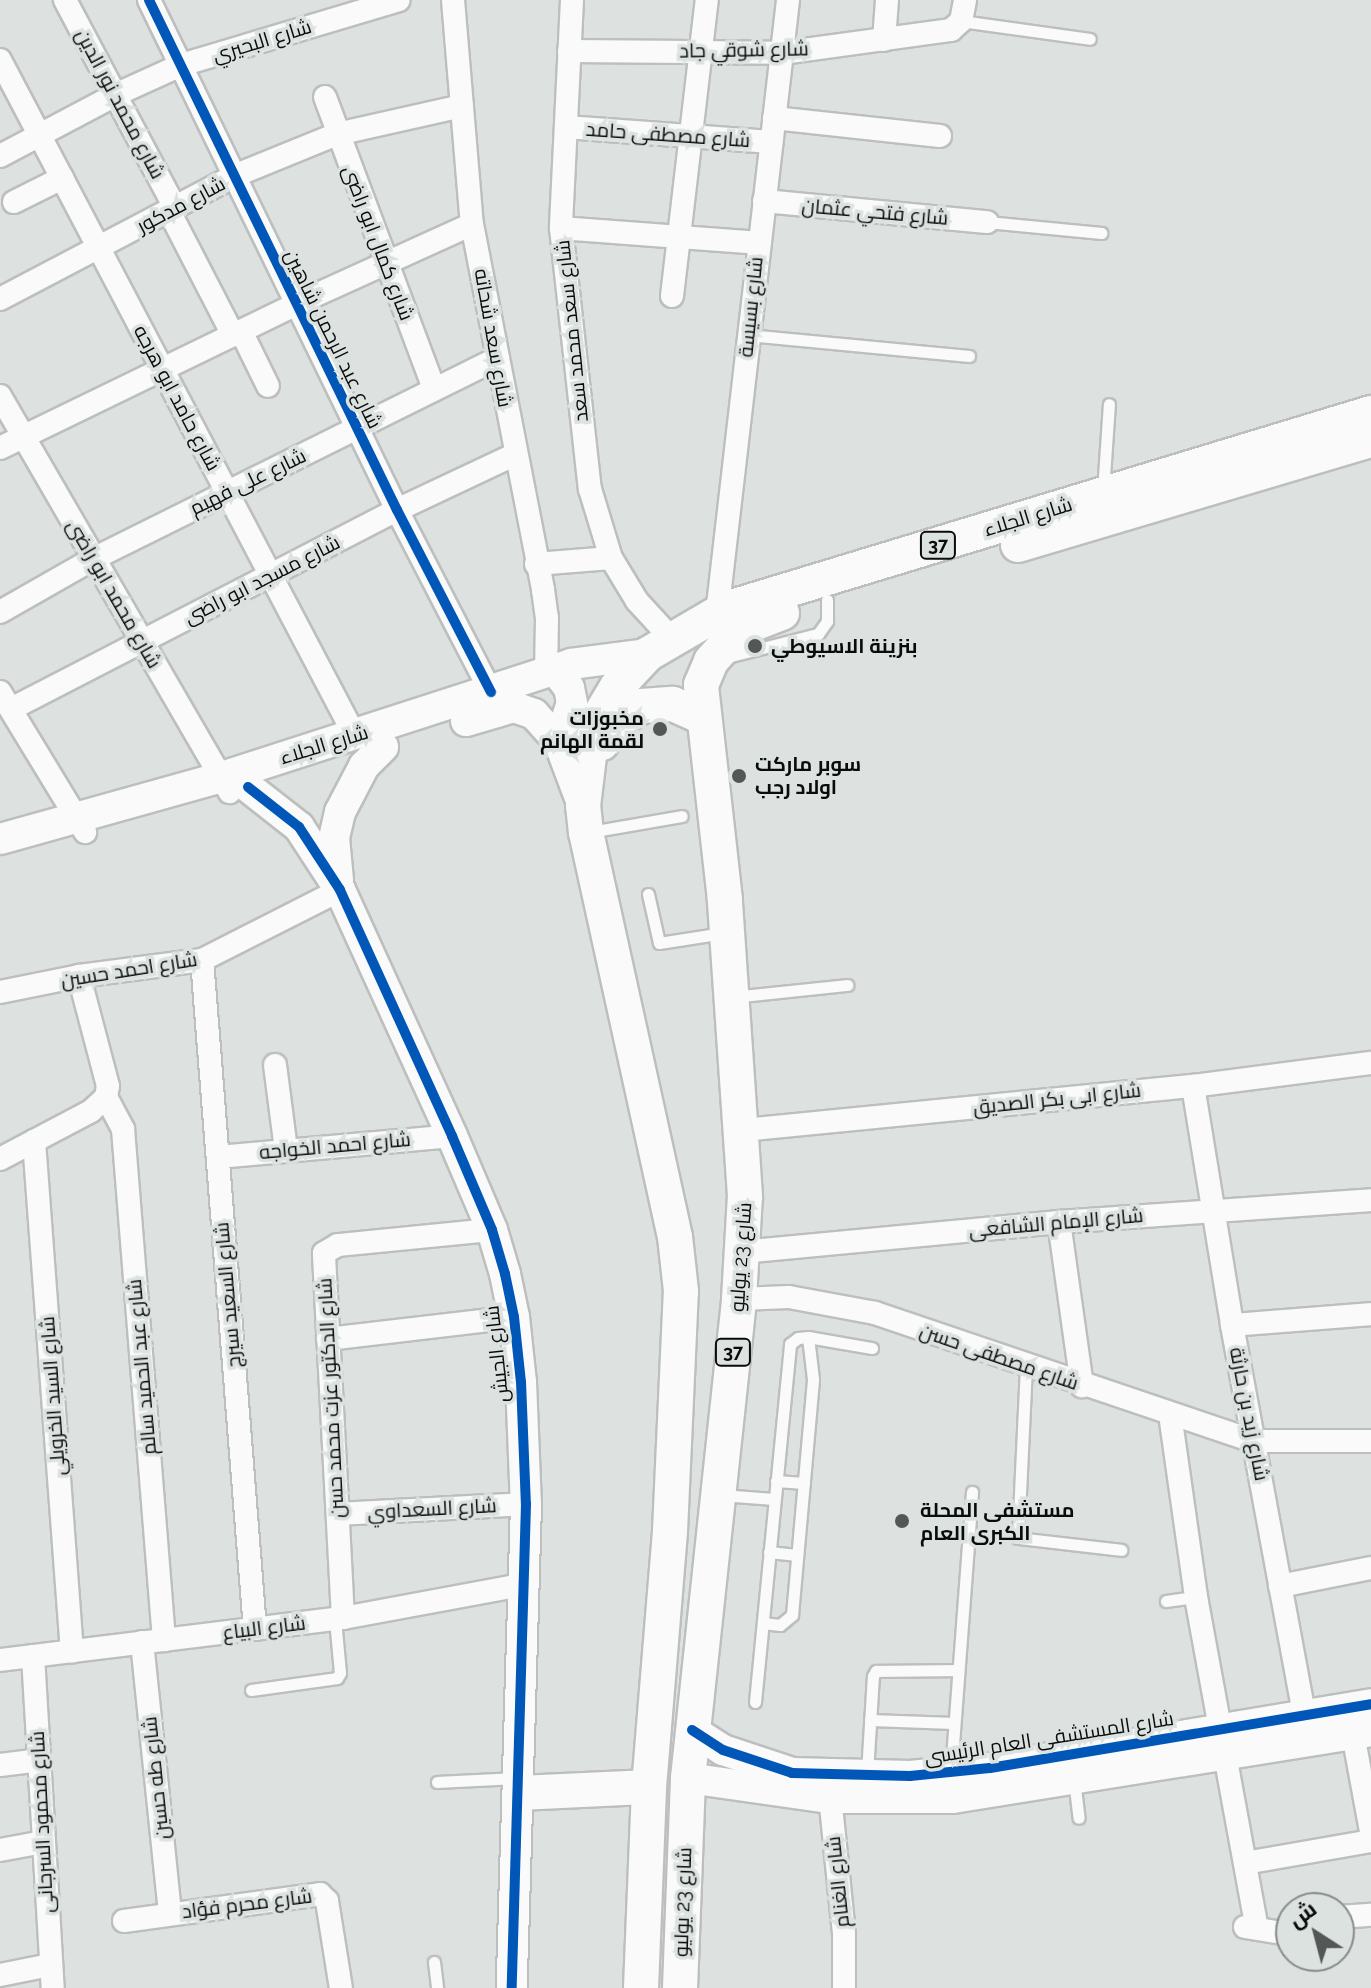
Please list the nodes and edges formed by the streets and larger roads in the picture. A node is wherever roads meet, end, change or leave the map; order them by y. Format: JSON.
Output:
{"nodes":[{"id":1,"x":65,"y":0,"type":"edge"},
{"id":2,"x":149,"y":0,"type":"edge"},
{"id":3,"x":399,"y":0,"type":"edge"},
{"id":4,"x":453,"y":0,"type":"edge"},
{"id":5,"x":572,"y":0,"type":"edge"},
{"id":6,"x":707,"y":0,"type":"edge"},
{"id":7,"x":788,"y":0,"type":"edge"},
{"id":8,"x":887,"y":0,"type":"edge"},
{"id":9,"x":963,"y":11,"type":"edge"},
{"id":10,"x":884,"y":40,"type":"junction"},
{"id":11,"x":569,"y":51,"type":"junction"},
{"id":12,"x":700,"y":53,"type":"junction"},
{"id":13,"x":782,"y":53,"type":"junction"},
{"id":14,"x":0,"y":60,"type":"edge"},
{"id":15,"x":181,"y":65,"type":"junction"},
{"id":16,"x":115,"y":95,"type":"junction"},
{"id":17,"x":325,"y":97,"type":"dead end"},
{"id":18,"x":462,"y":106,"type":"junction"},
{"id":19,"x":774,"y":118,"type":"junction"},
{"id":20,"x":566,"y":127,"type":"junction"},
{"id":21,"x":39,"y":134,"type":"junction"},
{"id":22,"x":337,"y":134,"type":"junction"},
{"id":23,"x":691,"y":136,"type":"junction"},
{"id":24,"x":940,"y":136,"type":"dead end"},
{"id":25,"x":771,"y":142,"type":"junction"},
{"id":26,"x":0,"y":156,"type":"edge"},
{"id":27,"x":234,"y":176,"type":"junction"},
{"id":28,"x":62,"y":178,"type":"junction"},
{"id":29,"x":764,"y":201,"type":"junction"},
{"id":30,"x":14,"y":202,"type":"dead end"},
{"id":31,"x":172,"y":210,"type":"junction"},
{"id":32,"x":987,"y":222,"type":"road end"},
{"id":33,"x":472,"y":224,"type":"junction"},
{"id":34,"x":561,"y":228,"type":"junction"},
{"id":35,"x":679,"y":237,"type":"junction"},
{"id":36,"x":759,"y":243,"type":"junction"},
{"id":37,"x":99,"y":248,"type":"junction"},
{"id":38,"x":386,"y":263,"type":"junction"},
{"id":39,"x":672,"y":296,"type":"dead end"},
{"id":40,"x":0,"y":299,"type":"edge"},
{"id":41,"x":296,"y":304,"type":"junction"},
{"id":42,"x":237,"y":333,"type":"junction"},
{"id":43,"x":498,"y":358,"type":"junction"},
{"id":44,"x":162,"y":370,"type":"junction"},
{"id":45,"x":268,"y":386,"type":"dead end"},
{"id":46,"x":434,"y":388,"type":"junction"},
{"id":47,"x":0,"y":396,"type":"edge"},
{"id":48,"x":1371,"y":413,"type":"edge"},
{"id":49,"x":357,"y":428,"type":"junction"},
{"id":50,"x":23,"y":437,"type":"junction"},
{"id":51,"x":1371,"y":440,"type":"edge"},
{"id":52,"x":0,"y":448,"type":"edge"},
{"id":53,"x":514,"y":455,"type":"junction"},
{"id":54,"x":227,"y":493,"type":"junction"},
{"id":55,"x":1140,"y":496,"type":"junction"},
{"id":56,"x":397,"y":510,"type":"junction"},
{"id":57,"x":611,"y":558,"type":"junction"},
{"id":58,"x":93,"y":559,"type":"junction"},
{"id":59,"x":536,"y":564,"type":"junction"},
{"id":60,"x":270,"y":576,"type":"junction"},
{"id":61,"x":0,"y":612,"type":"edge"},
{"id":62,"x":717,"y":614,"type":"junction"},
{"id":63,"x":142,"y":643,"type":"junction"},
{"id":64,"x":659,"y":646,"type":"junction"},
{"id":65,"x":551,"y":672,"type":"junction"},
{"id":66,"x":491,"y":692,"type":"junction"},
{"id":67,"x":5,"y":700,"type":"edge"},
{"id":68,"x":702,"y":717,"type":"junction"},
{"id":69,"x":553,"y":733,"type":"junction"},
{"id":70,"x":369,"y":741,"type":"junction"},
{"id":71,"x":233,"y":785,"type":"junction"},
{"id":72,"x":585,"y":805,"type":"junction"},
{"id":73,"x":80,"y":824,"type":"junction"},
{"id":74,"x":0,"y":839,"type":"edge"},
{"id":75,"x":0,"y":857,"type":"edge"},
{"id":76,"x":340,"y":890,"type":"junction"},
{"id":77,"x":202,"y":960,"type":"junction"},
{"id":78,"x":79,"y":976,"type":"junction"},
{"id":79,"x":0,"y":992,"type":"edge"},
{"id":80,"x":1371,"y":1063,"type":"edge"},
{"id":81,"x":275,"y":1065,"type":"dead end"},
{"id":82,"x":1193,"y":1086,"type":"junction"},
{"id":83,"x":106,"y":1097,"type":"junction"},
{"id":84,"x":743,"y":1130,"type":"junction"},
{"id":85,"x":452,"y":1136,"type":"junction"},
{"id":86,"x":34,"y":1141,"type":"junction"},
{"id":87,"x":286,"y":1150,"type":"junction"},
{"id":88,"x":218,"y":1157,"type":"junction"},
{"id":89,"x":0,"y":1159,"type":"edge"},
{"id":90,"x":1371,"y":1200,"type":"edge"},
{"id":91,"x":1215,"y":1211,"type":"junction"},
{"id":92,"x":1059,"y":1222,"type":"junction"},
{"id":93,"x":492,"y":1230,"type":"junction"},
{"id":94,"x":742,"y":1252,"type":"junction"},
{"id":95,"x":739,"y":1299,"type":"junction"},
{"id":96,"x":1371,"y":1314,"type":"edge"},
{"id":97,"x":514,"y":1317,"type":"junction"},
{"id":98,"x":1232,"y":1325,"type":"junction"},
{"id":99,"x":328,"y":1339,"type":"junction"},
{"id":100,"x":1082,"y":1386,"type":"junction"},
{"id":101,"x":1170,"y":1414,"type":"junction"},
{"id":102,"x":1254,"y":1441,"type":"junction"},
{"id":103,"x":1371,"y":1441,"type":"edge"},
{"id":104,"x":672,"y":1458,"type":"junction"},
{"id":105,"x":718,"y":1479,"type":"junction"},
{"id":106,"x":526,"y":1504,"type":"junction"},
{"id":107,"x":338,"y":1514,"type":"junction"},
{"id":108,"x":670,"y":1531,"type":"junction"},
{"id":109,"x":713,"y":1531,"type":"junction"},
{"id":110,"x":1371,"y":1568,"type":"edge"},
{"id":111,"x":526,"y":1584,"type":"junction"},
{"id":112,"x":1280,"y":1586,"type":"junction"},
{"id":113,"x":339,"y":1619,"type":"junction"},
{"id":114,"x":255,"y":1629,"type":"junction"},
{"id":115,"x":153,"y":1641,"type":"junction"},
{"id":116,"x":72,"y":1652,"type":"junction"},
{"id":117,"x":33,"y":1656,"type":"junction"},
{"id":118,"x":0,"y":1660,"type":"edge"},
{"id":119,"x":1371,"y":1704,"type":"edge"},
{"id":120,"x":1306,"y":1728,"type":"junction"},
{"id":121,"x":692,"y":1730,"type":"junction"},
{"id":122,"x":1362,"y":1732,"type":"edge"},
{"id":123,"x":1222,"y":1742,"type":"junction"},
{"id":124,"x":39,"y":1760,"type":"junction"},
{"id":125,"x":0,"y":1765,"type":"edge"},
{"id":126,"x":1081,"y":1769,"type":"junction"},
{"id":127,"x":688,"y":1778,"type":"junction"},
{"id":128,"x":520,"y":1785,"type":"junction"},
{"id":129,"x":649,"y":1787,"type":"junction"},
{"id":130,"x":829,"y":1787,"type":"junction"},
{"id":131,"x":1371,"y":1831,"type":"edge"},
{"id":132,"x":1371,"y":1841,"type":"edge"},
{"id":133,"x":43,"y":1842,"type":"junction"},
{"id":134,"x":0,"y":1850,"type":"edge"},
{"id":135,"x":1245,"y":1863,"type":"junction"},
{"id":136,"x":170,"y":1914,"type":"junction"},
{"id":137,"x":124,"y":1921,"type":"dead end"},
{"id":138,"x":1275,"y":1932,"type":"edge"},
{"id":139,"x":50,"y":1965,"type":"junction"},
{"id":140,"x":0,"y":1975,"type":"edge"},
{"id":141,"x":641,"y":1975,"type":"edge"},
{"id":142,"x":681,"y":1975,"type":"edge"},
{"id":143,"x":53,"y":1988,"type":"edge"},
{"id":144,"x":341,"y":1988,"type":"edge"},
{"id":145,"x":512,"y":1988,"type":"edge"},
{"id":146,"x":844,"y":1988,"type":"edge"}],
"edges":[{"from":1,"to":16,"type":"street","name":"شارع محمد نور الدين"},
{"from":2,"to":15,"type":"street","name":"شارع عبد الرحمن شاهين"},
{"from":3,"to":15,"type":"street","name":"شارع البحيري"},
{"from":4,"to":18,"type":"street","name":"شارع سعد شحاته"},
{"from":5,"to":11,"type":"street","name":"شارع سعد محمد سعد"},
{"from":6,"to":12,"type":"street"},
{"from":7,"to":13,"type":"street","name":"شارع بسيسة"},
{"from":8,"to":10,"type":"street"},
{"from":9,"to":10,"type":"street","name":"شارع شوقي جاد"},
{"from":10,"to":13,"type":"street","name":"شارع شوقي جاد"},
{"from":11,"to":12,"type":"street","name":"شارع شوقي جاد"},
{"from":11,"to":20,"type":"street","name":"شارع سعد محمد سعد"},
{"from":12,"to":13,"type":"street","name":"شارع شوقي جاد"},
{"from":12,"to":23,"type":"street"},
{"from":13,"to":19,"type":"street","name":"شارع بسيسة"},
{"from":14,"to":21,"type":"street","name":"شارع حامد ابو هرجه"},
{"from":15,"to":16,"type":"street","name":"شارع البحيري"},
{"from":15,"to":27,"type":"street","name":"شارع عبد الرحمن شاهين"},
{"from":16,"to":21,"type":"street","name":"شارع البحيري"},
{"from":16,"to":31,"type":"street","name":"شارع محمد نور الدين"},
{"from":17,"to":22,"type":"street","name":"شارع كمال ابو راضى"},
{"from":18,"to":22,"type":"street","name":"شارع مدكور"},
{"from":18,"to":33,"type":"street","name":"شارع سعد شحاته"},
{"from":19,"to":24,"type":"street","name":"شارع مصطفى حامد"},
{"from":19,"to":25,"type":"street","name":"شارع بسيسة"},
{"from":20,"to":23,"type":"street","name":"شارع مصطفى حامد"},
{"from":20,"to":34,"type":"street","name":"شارع سعد محمد سعد"},
{"from":21,"to":26,"type":"street","name":"شارع البحيري"},
{"from":21,"to":28,"type":"street","name":"شارع حامد ابو هرجه"},
{"from":22,"to":27,"type":"street","name":"شارع مدكور"},
{"from":22,"to":38,"type":"street","name":"شارع كمال ابو راضى"},
{"from":23,"to":25,"type":"street","name":"شارع مصطفى حامد"},
{"from":23,"to":35,"type":"street"},
{"from":25,"to":29,"type":"street","name":"شارع بسيسة"},
{"from":27,"to":31,"type":"street","name":"شارع مدكور"},
{"from":27,"to":41,"type":"street","name":"شارع عبد الرحمن شاهين"},
{"from":28,"to":30,"type":"street"},
{"from":28,"to":37,"type":"street","name":"شارع حامد ابو هرجه"},
{"from":29,"to":32,"type":"street","name":"شارع فتحي عثمان"},
{"from":29,"to":36,"type":"street","name":"شارع بسيسة"},
{"from":31,"to":37,"type":"street","name":"شارع مدكور"},
{"from":31,"to":42,"type":"street","name":"شارع محمد نور الدين"},
{"from":33,"to":38,"type":"street"},
{"from":33,"to":43,"type":"street","name":"شارع سعد شحاته"},
{"from":34,"to":35,"type":"street"},
{"from":34,"to":57,"type":"street","name":"شارع سعد محمد سعد"},
{"from":35,"to":36,"type":"street"},
{"from":35,"to":39,"type":"street"},
{"from":36,"to":62,"type":"street","name":"شارع بسيسة"},
{"from":37,"to":40,"type":"street","name":"شارع مدكور"},
{"from":37,"to":44,"type":"street","name":"شارع حامد ابو هرجه"},
{"from":38,"to":41,"type":"street"},
{"from":38,"to":46,"type":"street","name":"شارع كمال ابو راضى"},
{"from":41,"to":42,"type":"street"},
{"from":41,"to":49,"type":"street","name":"شارع عبد الرحمن شاهين"},
{"from":42,"to":44,"type":"street"},
{"from":42,"to":45,"type":"street","name":"شارع محمد نور الدين"},
{"from":43,"to":46,"type":"street","name":"شارع على فهيم"},
{"from":43,"to":53,"type":"street","name":"شارع سعد شحاته"},
{"from":44,"to":50,"type":"street"},
{"from":44,"to":54,"type":"street","name":"شارع حامد ابو هرجه"},
{"from":46,"to":49,"type":"street","name":"شارع على فهيم"},
{"from":47,"to":50,"type":"street","name":"شارع محمد ابو راضى"},
{"from":48,"to":55,"type":"main road","name":"شارع الجلاء","number":"37"},
{"from":49,"to":54,"type":"street","name":"شارع على فهيم"},
{"from":49,"to":56,"type":"street","name":"شارع عبد الرحمن شاهين"},
{"from":50,"to":52,"type":"street"},
{"from":50,"to":58,"type":"street","name":"شارع محمد ابو راضى"},
{"from":51,"to":55,"type":"main road","name":"شارع الجلاء","number":"37"},
{"from":53,"to":56,"type":"street","name":"شارع مسجد ابو راضى"},
{"from":53,"to":59,"type":"street","name":"شارع سعد شحاته"},
{"from":54,"to":58,"type":"street","name":"شارع على فهيم"},
{"from":54,"to":60,"type":"street","name":"شارع حامد ابو هرجه"},
{"from":55,"to":62,"type":"main road","name":"شارع الجلاء","number":"37"},
{"from":55,"to":68,"type":"main road","name":"شارع الجلاء","number":"37"},
{"from":56,"to":60,"type":"street","name":"شارع مسجد ابو راضى"},
{"from":56,"to":66,"type":"street","name":"شارع عبد الرحمن شاهين"},
{"from":57,"to":59,"type":"street"},
{"from":57,"to":64,"type":"street","name":"شارع سعد محمد سعد"},
{"from":58,"to":61,"type":"street","name":"شارع على فهيم"},
{"from":58,"to":63,"type":"street","name":"شارع محمد ابو راضى"},
{"from":59,"to":65,"type":"street","name":"شارع سعد شحاته"},
{"from":60,"to":63,"type":"street","name":"شارع مسجد ابو راضى"},
{"from":60,"to":70,"type":"street","name":"شارع حامد ابو هرجه"},
{"from":62,"to":64,"type":"main road","name":"شارع الجلاء","number":"37"},
{"from":63,"to":67,"type":"street","name":"شارع مسجد ابو راضى"},
{"from":63,"to":71,"type":"street","name":"شارع محمد ابو راضى"},
{"from":64,"to":65,"type":"street","name":"شارع الجلاء"},
{"from":64,"to":72,"type":"main road","name":"شارع الجلاء","number":"37"},
{"from":65,"to":66,"type":"street","name":"شارع الجلاء"},
{"from":65,"to":69,"type":"street"},
{"from":66,"to":70,"type":"street","name":"شارع الجلاء"},
{"from":67,"to":73,"type":"street"},
{"from":68,"to":72,"type":"main road"},
{"from":68,"to":84,"type":"main road","name":"شارع 23 يوليو","number":"37"},
{"from":69,"to":70,"type":"street","name":"شارع الجلاء"},
{"from":69,"to":72,"type":"street"},
{"from":70,"to":71,"type":"street","name":"شارع الجلاء"},
{"from":70,"to":76,"type":"street","name":"شارع الجيش"},
{"from":71,"to":73,"type":"street","name":"شارع الجلاء"},
{"from":71,"to":76,"type":"street","name":"شارع الجيش"},
{"from":72,"to":104,"type":"main road","name":"شارع 23 يوليو","number":"37"},
{"from":73,"to":74,"type":"street","name":"شارع الجلاء"},
{"from":73,"to":75,"type":"street","name":"شارع الجلاء"},
{"from":76,"to":77,"type":"street","name":"شارع احمد حسين"},
{"from":76,"to":85,"type":"street","name":"شارع الجيش"},
{"from":77,"to":78,"type":"street","name":"شارع احمد حسين"},
{"from":77,"to":88,"type":"street","name":"شارع السعيد سيرج"},
{"from":78,"to":79,"type":"street","name":"شارع احمد حسين"},
{"from":78,"to":83,"type":"street","name":"شارع عبد الحميد سالم"},
{"from":80,"to":82,"type":"street","name":"شارع ابى بكر الصديق"},
{"from":81,"to":87,"type":"street"},
{"from":82,"to":84,"type":"street","name":"شارع ابى بكر الصديق"},
{"from":82,"to":91,"type":"street","name":"شارع زيد بن حارثة"},
{"from":83,"to":86,"type":"street"},
{"from":83,"to":115,"type":"street","name":"شارع عبد الحميد سالم"},
{"from":84,"to":94,"type":"main road","name":"شارع 23 يوليو","number":"37"},
{"from":85,"to":87,"type":"street","name":"شارع احمد الخواجه"},
{"from":85,"to":93,"type":"street","name":"شارع الجيش"},
{"from":86,"to":89,"type":"street"},
{"from":86,"to":116,"type":"street","name":"شارع السيد الخرويلي"},
{"from":87,"to":88,"type":"street","name":"شارع احمد الخواجه"},
{"from":88,"to":114,"type":"street","name":"شارع السعيد سيرج"},
{"from":90,"to":91,"type":"street","name":"شارع الإمام الشافعى"},
{"from":91,"to":92,"type":"street","name":"شارع الإمام الشافعى"},
{"from":91,"to":98,"type":"street","name":"شارع زيد بن حارثة"},
{"from":92,"to":94,"type":"street","name":"شارع الإمام الشافعى"},
{"from":92,"to":100,"type":"street"},
{"from":93,"to":97,"type":"street","name":"شارع الجيش"},
{"from":93,"to":99,"type":"street","name":"شارع الدكتور عزت محمد حسن"},
{"from":94,"to":95,"type":"main road","name":"شارع 23 يوليو","number":"37"},
{"from":95,"to":100,"type":"street","name":"شارع مصطفى حسن"},
{"from":95,"to":105,"type":"main road","name":"شارع 23 يوليو","number":"37"},
{"from":96,"to":98,"type":"street"},
{"from":97,"to":99,"type":"street"},
{"from":97,"to":106,"type":"street","name":"شارع الجيش"},
{"from":98,"to":102,"type":"street","name":"شارع زيد بن حارثة"},
{"from":99,"to":107,"type":"street","name":"شارع الدكتور عزت محمد حسن"},
{"from":100,"to":101,"type":"street","name":"شارع مصطفى حسن"},
{"from":101,"to":102,"type":"street","name":"شارع مصطفى حسن"},
{"from":101,"to":123,"type":"street"},
{"from":102,"to":103,"type":"street","name":"شارع مصطفى حسن"},
{"from":102,"to":112,"type":"street","name":"شارع زيد بن حارثة"},
{"from":104,"to":105,"type":"main road"},
{"from":104,"to":108,"type":"main road","name":"شارع 23 يوليو","number":"37"},
{"from":105,"to":109,"type":"main road","name":"شارع 23 يوليو","number":"37"},
{"from":106,"to":107,"type":"street","name":"شارع السعداوي"},
{"from":106,"to":111,"type":"street","name":"شارع الجيش"},
{"from":107,"to":113,"type":"street","name":"شارع الدكتور عزت محمد حسن"},
{"from":108,"to":109,"type":"main road"},
{"from":108,"to":129,"type":"main road","name":"شارع 23 يوليو","number":"37"},
{"from":109,"to":121,"type":"main road","name":"شارع 23 يوليو","number":"37"},
{"from":110,"to":112,"type":"street"},
{"from":111,"to":113,"type":"street","name":"شارع البياع"},
{"from":111,"to":128,"type":"street","name":"شارع الجيش"},
{"from":112,"to":120,"type":"street","name":"شارع زيد بن حارثة"},
{"from":113,"to":114,"type":"street","name":"شارع البياع"},
{"from":114,"to":115,"type":"street","name":"شارع البياع"},
{"from":115,"to":116,"type":"street","name":"شارع البياع"},
{"from":115,"to":136,"type":"street","name":"شارع طه حسين"},
{"from":116,"to":117,"type":"street","name":"شارع البياع"},
{"from":117,"to":118,"type":"street","name":"شارع البياع"},
{"from":117,"to":124,"type":"street","name":"شارع محمود السرجانى"},
{"from":119,"to":120,"type":"street","name":"شارع المستشفى العام الرئيسى"},
{"from":120,"to":122,"type":"street","name":"شارع المستشفى العام الرئيسى"},
{"from":120,"to":123,"type":"street","name":"شارع المستشفى العام الرئيسى"},
{"from":121,"to":127,"type":"main road","name":"شارع 23 يوليو","number":"37"},
{"from":121,"to":130,"type":"street","name":"شارع المستشفى العام الرئيسى"},
{"from":122,"to":131,"type":"street"},
{"from":123,"to":126,"type":"street","name":"شارع المستشفى العام الرئيسى"},
{"from":123,"to":135,"type":"street"},
{"from":124,"to":125,"type":"street"},
{"from":124,"to":133,"type":"street","name":"شارع محمود السرجانى"},
{"from":126,"to":130,"type":"street","name":"شارع المستشفى العام الرئيسى"},
{"from":126,"to":130,"type":"street","name":"شارع المستشفى العام الرئيسى"},
{"from":127,"to":130,"type":"street","name":"شارع المستشفى العام الرئيسى"},
{"from":127,"to":142,"type":"main road","name":"شارع 23 يوليو","number":"37"},
{"from":128,"to":129,"type":"main road"},
{"from":128,"to":145,"type":"street","name":"شارع الجيش"},
{"from":129,"to":141,"type":"main road","name":"شارع 23 يوليو","number":"37"},
{"from":130,"to":146,"type":"street","name":"شارع الغنام"},
{"from":132,"to":135,"type":"street"},
{"from":133,"to":134,"type":"street"},
{"from":133,"to":139,"type":"street","name":"شارع محمود السرجانى"},
{"from":135,"to":138,"type":"street"},
{"from":136,"to":137,"type":"street","name":"شارع محرم فؤاد"},
{"from":136,"to":144,"type":"street","name":"شارع محرم فؤاد"},
{"from":139,"to":140,"type":"street"},
{"from":139,"to":143,"type":"street","name":"شارع محمود السرجانى"},
{"from":141,"to":142,"type":"main road"}]}
